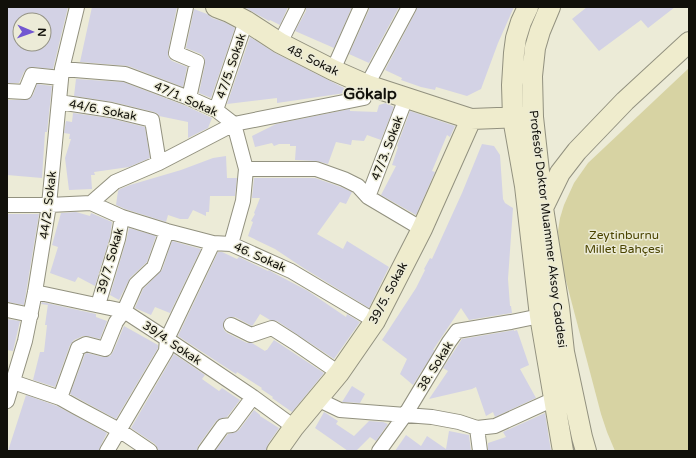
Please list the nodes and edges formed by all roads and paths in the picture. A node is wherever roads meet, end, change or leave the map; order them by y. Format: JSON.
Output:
{"nodes":[{"id":1,"x":76,"y":7,"type":"edge"},
{"id":2,"x":186,"y":7,"type":"edge"},
{"id":3,"x":298,"y":7,"type":"edge"},
{"id":4,"x":361,"y":7,"type":"edge"},
{"id":5,"x":409,"y":7,"type":"edge"},
{"id":6,"x":528,"y":7,"type":"edge"},
{"id":7,"x":550,"y":7,"type":"edge"},
{"id":8,"x":225,"y":9,"type":"edge"},
{"id":9,"x":246,"y":21,"type":"junction"},
{"id":10,"x":689,"y":42,"type":"edge"},
{"id":11,"x":280,"y":43,"type":"junction"},
{"id":12,"x":333,"y":70,"type":"junction"},
{"id":13,"x":62,"y":74,"type":"junction"},
{"id":14,"x":367,"y":85,"type":"junction"},
{"id":15,"x":7,"y":91,"type":"edge"},
{"id":16,"x":189,"y":98,"type":"junction"},
{"id":17,"x":406,"y":98,"type":"junction"},
{"id":18,"x":60,"y":102,"type":"junction"},
{"id":19,"x":216,"y":110,"type":"junction"},
{"id":20,"x":533,"y":117,"type":"junction"},
{"id":21,"x":513,"y":118,"type":"junction"},
{"id":22,"x":471,"y":119,"type":"junction"},
{"id":23,"x":234,"y":124,"type":"junction"},
{"id":24,"x":159,"y":162,"type":"junction"},
{"id":25,"x":246,"y":169,"type":"junction"},
{"id":26,"x":368,"y":197,"type":"junction"},
{"id":27,"x":91,"y":204,"type":"junction"},
{"id":28,"x":7,"y":205,"type":"edge"},
{"id":29,"x":49,"y":205,"type":"junction"},
{"id":30,"x":543,"y":208,"type":"junction"},
{"id":31,"x":122,"y":217,"type":"junction"},
{"id":32,"x":422,"y":229,"type":"junction"},
{"id":33,"x":167,"y":231,"type":"junction"},
{"id":34,"x":213,"y":243,"type":"junction"},
{"id":35,"x":231,"y":244,"type":"junction"},
{"id":36,"x":36,"y":292,"type":"junction"},
{"id":37,"x":98,"y":305,"type":"junction"},
{"id":38,"x":7,"y":310,"type":"edge"},
{"id":39,"x":124,"y":312,"type":"junction"},
{"id":40,"x":31,"y":315,"type":"junction"},
{"id":41,"x":540,"y":316,"type":"junction"},
{"id":42,"x":375,"y":321,"type":"junction"},
{"id":43,"x":231,"y":325,"type":"dead end"},
{"id":44,"x":166,"y":339,"type":"junction"},
{"id":45,"x":339,"y":372,"type":"junction"},
{"id":46,"x":13,"y":382,"type":"junction"},
{"id":47,"x":60,"y":398,"type":"junction"},
{"id":48,"x":253,"y":398,"type":"junction"},
{"id":49,"x":317,"y":399,"type":"junction"},
{"id":50,"x":554,"y":399,"type":"junction"},
{"id":51,"x":7,"y":401,"type":"edge"},
{"id":52,"x":405,"y":415,"type":"junction"},
{"id":53,"x":294,"y":427,"type":"junction"},
{"id":54,"x":477,"y":428,"type":"junction"},
{"id":55,"x":119,"y":430,"type":"junction"},
{"id":56,"x":107,"y":451,"type":"edge"},
{"id":57,"x":150,"y":451,"type":"edge"},
{"id":58,"x":205,"y":451,"type":"edge"},
{"id":59,"x":277,"y":451,"type":"edge"},
{"id":60,"x":379,"y":451,"type":"edge"},
{"id":61,"x":480,"y":451,"type":"edge"},
{"id":62,"x":563,"y":451,"type":"edge"},
{"id":63,"x":586,"y":451,"type":"edge"}],
"edges":[{"from":1,"to":13,"type":"street","name":"44/2. Sokak"},
{"from":2,"to":16,"type":"street"},
{"from":3,"to":11,"type":"street"},
{"from":4,"to":12,"type":"street"},
{"from":5,"to":14,"type":"street"},
{"from":6,"to":21,"type":"main road","name":"Profesör Doktor Muammer Aksoy Caddesi"},
{"from":7,"to":20,"type":"main road","name":"Profesör Doktor Muammer Aksoy Caddesi"},
{"from":8,"to":9,"type":"main road","name":"48. Sokak"},
{"from":9,"to":11,"type":"main road","name":"48. Sokak"},
{"from":9,"to":19,"type":"street","name":"47/5. Sokak"},
{"from":10,"to":30,"type":"main road"},
{"from":11,"to":12,"type":"main road","name":"48. Sokak"},
{"from":12,"to":14,"type":"main road","name":"48. Sokak"},
{"from":13,"to":15,"type":"street","name":"47/1. Sokak"},
{"from":13,"to":16,"type":"street","name":"47/1. Sokak"},
{"from":13,"to":18,"type":"street","name":"44/2. Sokak"},
{"from":14,"to":17,"type":"main road","name":"48. Sokak"},
{"from":14,"to":23,"type":"street"},
{"from":16,"to":19,"type":"street","name":"47/1. Sokak"},
{"from":17,"to":22,"type":"main road","name":"48. Sokak"},
{"from":17,"to":26,"type":"street","name":"47/3. Sokak"},
{"from":18,"to":24,"type":"street","name":"44/6. Sokak"},
{"from":18,"to":29,"type":"street","name":"44/2. Sokak"},
{"from":19,"to":23,"type":"street","name":"47/1. Sokak"},
{"from":20,"to":21,"type":"main road","name":"48. Sokak"},
{"from":20,"to":30,"type":"main road","name":"Profesör Doktor Muammer Aksoy Caddesi"},
{"from":21,"to":22,"type":"main road","name":"48. Sokak"},
{"from":21,"to":41,"type":"main road","name":"Profesör Doktor Muammer Aksoy Caddesi"},
{"from":22,"to":32,"type":"main road","name":"39/5. Sokak"},
{"from":23,"to":24,"type":"street"},
{"from":23,"to":25,"type":"street"},
{"from":24,"to":27,"type":"street"},
{"from":25,"to":26,"type":"street"},
{"from":25,"to":35,"type":"street"},
{"from":26,"to":32,"type":"street"},
{"from":27,"to":29,"type":"street"},
{"from":27,"to":31,"type":"street","name":"46. Sokak"},
{"from":28,"to":29,"type":"street"},
{"from":29,"to":36,"type":"street","name":"44/2. Sokak"},
{"from":30,"to":63,"type":"main road","name":"Profesör Doktor Muammer Aksoy Caddesi"},
{"from":31,"to":33,"type":"street","name":"46. Sokak"},
{"from":31,"to":37,"type":"street","name":"39/7. Sokak"},
{"from":32,"to":42,"type":"main road","name":"39/5. Sokak"},
{"from":33,"to":34,"type":"street","name":"46. Sokak"},
{"from":33,"to":39,"type":"street"},
{"from":34,"to":35,"type":"street","name":"46. Sokak"},
{"from":34,"to":44,"type":"street"},
{"from":35,"to":42,"type":"street","name":"46. Sokak"},
{"from":36,"to":37,"type":"street","name":"39/4. Sokak"},
{"from":36,"to":40,"type":"street","name":"44/2. Sokak"},
{"from":37,"to":39,"type":"street","name":"39/4. Sokak"},
{"from":38,"to":40,"type":"street"},
{"from":39,"to":44,"type":"street","name":"39/4. Sokak"},
{"from":39,"to":47,"type":"street"},
{"from":40,"to":46,"type":"street","name":"44/2. Sokak"},
{"from":41,"to":50,"type":"main road","name":"Profesör Doktor Muammer Aksoy Caddesi"},
{"from":41,"to":52,"type":"street","name":"38. Sokak"},
{"from":42,"to":45,"type":"main road","name":"39/5. Sokak"},
{"from":43,"to":45,"type":"street"},
{"from":44,"to":48,"type":"street","name":"39/4. Sokak"},
{"from":44,"to":55,"type":"street"},
{"from":45,"to":49,"type":"main road","name":"39/5. Sokak"},
{"from":46,"to":47,"type":"street"},
{"from":46,"to":51,"type":"street","name":"44/2. Sokak"},
{"from":47,"to":55,"type":"street"},
{"from":48,"to":53,"type":"street","name":"39/4. Sokak"},
{"from":48,"to":58,"type":"street"},
{"from":49,"to":52,"type":"street"},
{"from":49,"to":53,"type":"main road","name":"39/5. Sokak"},
{"from":50,"to":54,"type":"street"},
{"from":50,"to":62,"type":"main road","name":"Profesör Doktor Muammer Aksoy Caddesi"},
{"from":52,"to":54,"type":"street"},
{"from":52,"to":60,"type":"street","name":"38. Sokak"},
{"from":53,"to":59,"type":"main road","name":"39/5. Sokak"},
{"from":54,"to":61,"type":"street"},
{"from":55,"to":56,"type":"street"},
{"from":55,"to":57,"type":"street"}]}
